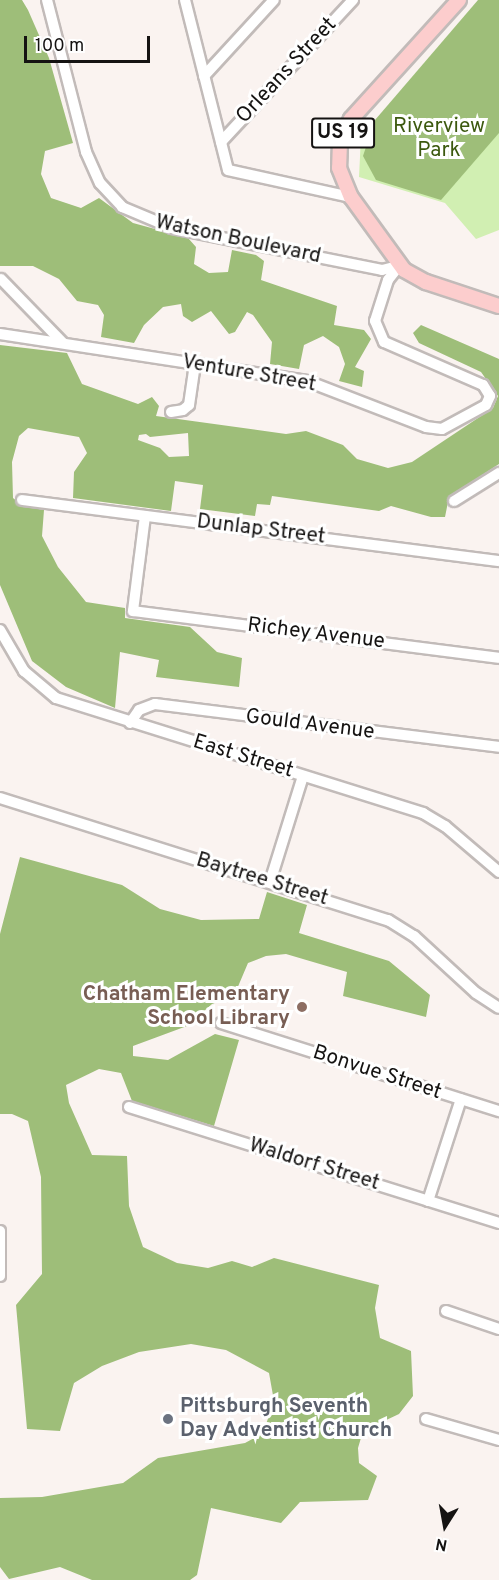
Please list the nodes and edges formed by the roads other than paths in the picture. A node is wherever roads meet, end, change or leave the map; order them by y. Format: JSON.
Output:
{"nodes":[{"id":1,"x":47,"y":0,"type":"edge"},
{"id":2,"x":185,"y":0,"type":"edge"},
{"id":3,"x":274,"y":0,"type":"edge"},
{"id":4,"x":352,"y":0,"type":"edge"},
{"id":5,"x":459,"y":0,"type":"edge"},
{"id":6,"x":204,"y":76,"type":"junction"},
{"id":7,"x":221,"y":142,"type":"junction"},
{"id":8,"x":351,"y":197,"type":"junction"},
{"id":9,"x":399,"y":266,"type":"junction"},
{"id":10,"x":1,"y":279,"type":"edge"},
{"id":11,"x":498,"y":305,"type":"edge"},
{"id":12,"x":0,"y":334,"type":"edge"},
{"id":13,"x":62,"y":342,"type":"junction"},
{"id":14,"x":195,"y":364,"type":"junction"},
{"id":15,"x":171,"y":412,"type":"dead end"},
{"id":16,"x":499,"y":474,"type":"edge"},
{"id":17,"x":22,"y":500,"type":"dead end"},
{"id":18,"x":454,"y":501,"type":"dead end"},
{"id":19,"x":146,"y":516,"type":"junction"},
{"id":20,"x":499,"y":561,"type":"edge"},
{"id":21,"x":0,"y":630,"type":"edge"},
{"id":22,"x":499,"y":657,"type":"edge"},
{"id":23,"x":130,"y":723,"type":"junction"},
{"id":24,"x":499,"y":747,"type":"edge"},
{"id":25,"x":303,"y":776,"type":"junction"},
{"id":26,"x":0,"y":798,"type":"edge"},
{"id":27,"x":499,"y":872,"type":"edge"},
{"id":28,"x":270,"y":882,"type":"junction"},
{"id":29,"x":499,"y":1008,"type":"edge"},
{"id":30,"x":221,"y":1023,"type":"dead end"},
{"id":31,"x":461,"y":1099,"type":"junction"},
{"id":32,"x":129,"y":1107,"type":"dead end"},
{"id":33,"x":499,"y":1111,"type":"edge"},
{"id":34,"x":428,"y":1201,"type":"junction"},
{"id":35,"x":499,"y":1223,"type":"edge"},
{"id":36,"x":0,"y":1231,"type":"edge"},
{"id":37,"x":0,"y":1276,"type":"edge"},
{"id":38,"x":446,"y":1311,"type":"dead end"},
{"id":39,"x":499,"y":1329,"type":"edge"},
{"id":40,"x":426,"y":1419,"type":"dead end"},
{"id":41,"x":499,"y":1440,"type":"edge"}],
"edges":[{"from":1,"to":9,"type":"street","name":"Watson Boulevard"},
{"from":2,"to":6,"type":"street"},
{"from":3,"to":6,"type":"street"},
{"from":4,"to":7,"type":"street","name":"Orleans Street"},
{"from":5,"to":8,"type":"main road","number":"US 19"},
{"from":6,"to":7,"type":"street"},
{"from":7,"to":8,"type":"street"},
{"from":8,"to":9,"type":"main road","number":"US 19"},
{"from":9,"to":11,"type":"main road","number":"US 19"},
{"from":9,"to":14,"type":"street","name":"Venture Street"},
{"from":10,"to":13,"type":"street"},
{"from":12,"to":13,"type":"street","name":"Venture Street"},
{"from":13,"to":14,"type":"street","name":"Venture Street"},
{"from":14,"to":15,"type":"street"},
{"from":16,"to":18,"type":"street"},
{"from":17,"to":19,"type":"street","name":"Dunlap Street"},
{"from":19,"to":20,"type":"street","name":"Dunlap Street"},
{"from":19,"to":22,"type":"street","name":"Richey Avenue"},
{"from":21,"to":23,"type":"street","name":"East Street"},
{"from":23,"to":24,"type":"street","name":"Gould Avenue"},
{"from":23,"to":25,"type":"street","name":"East Street"},
{"from":25,"to":27,"type":"street","name":"East Street"},
{"from":25,"to":28,"type":"street"},
{"from":26,"to":28,"type":"street","name":"Baytree Street"},
{"from":28,"to":29,"type":"street","name":"Baytree Street"},
{"from":30,"to":31,"type":"street","name":"Bonvue Street"},
{"from":31,"to":33,"type":"street","name":"Bonvue Street"},
{"from":31,"to":34,"type":"street"},
{"from":32,"to":34,"type":"street","name":"Waldorf Street"},
{"from":34,"to":35,"type":"street","name":"Waldorf Street"},
{"from":36,"to":37,"type":"street"},
{"from":38,"to":39,"type":"street"},
{"from":40,"to":41,"type":"street"}]}
